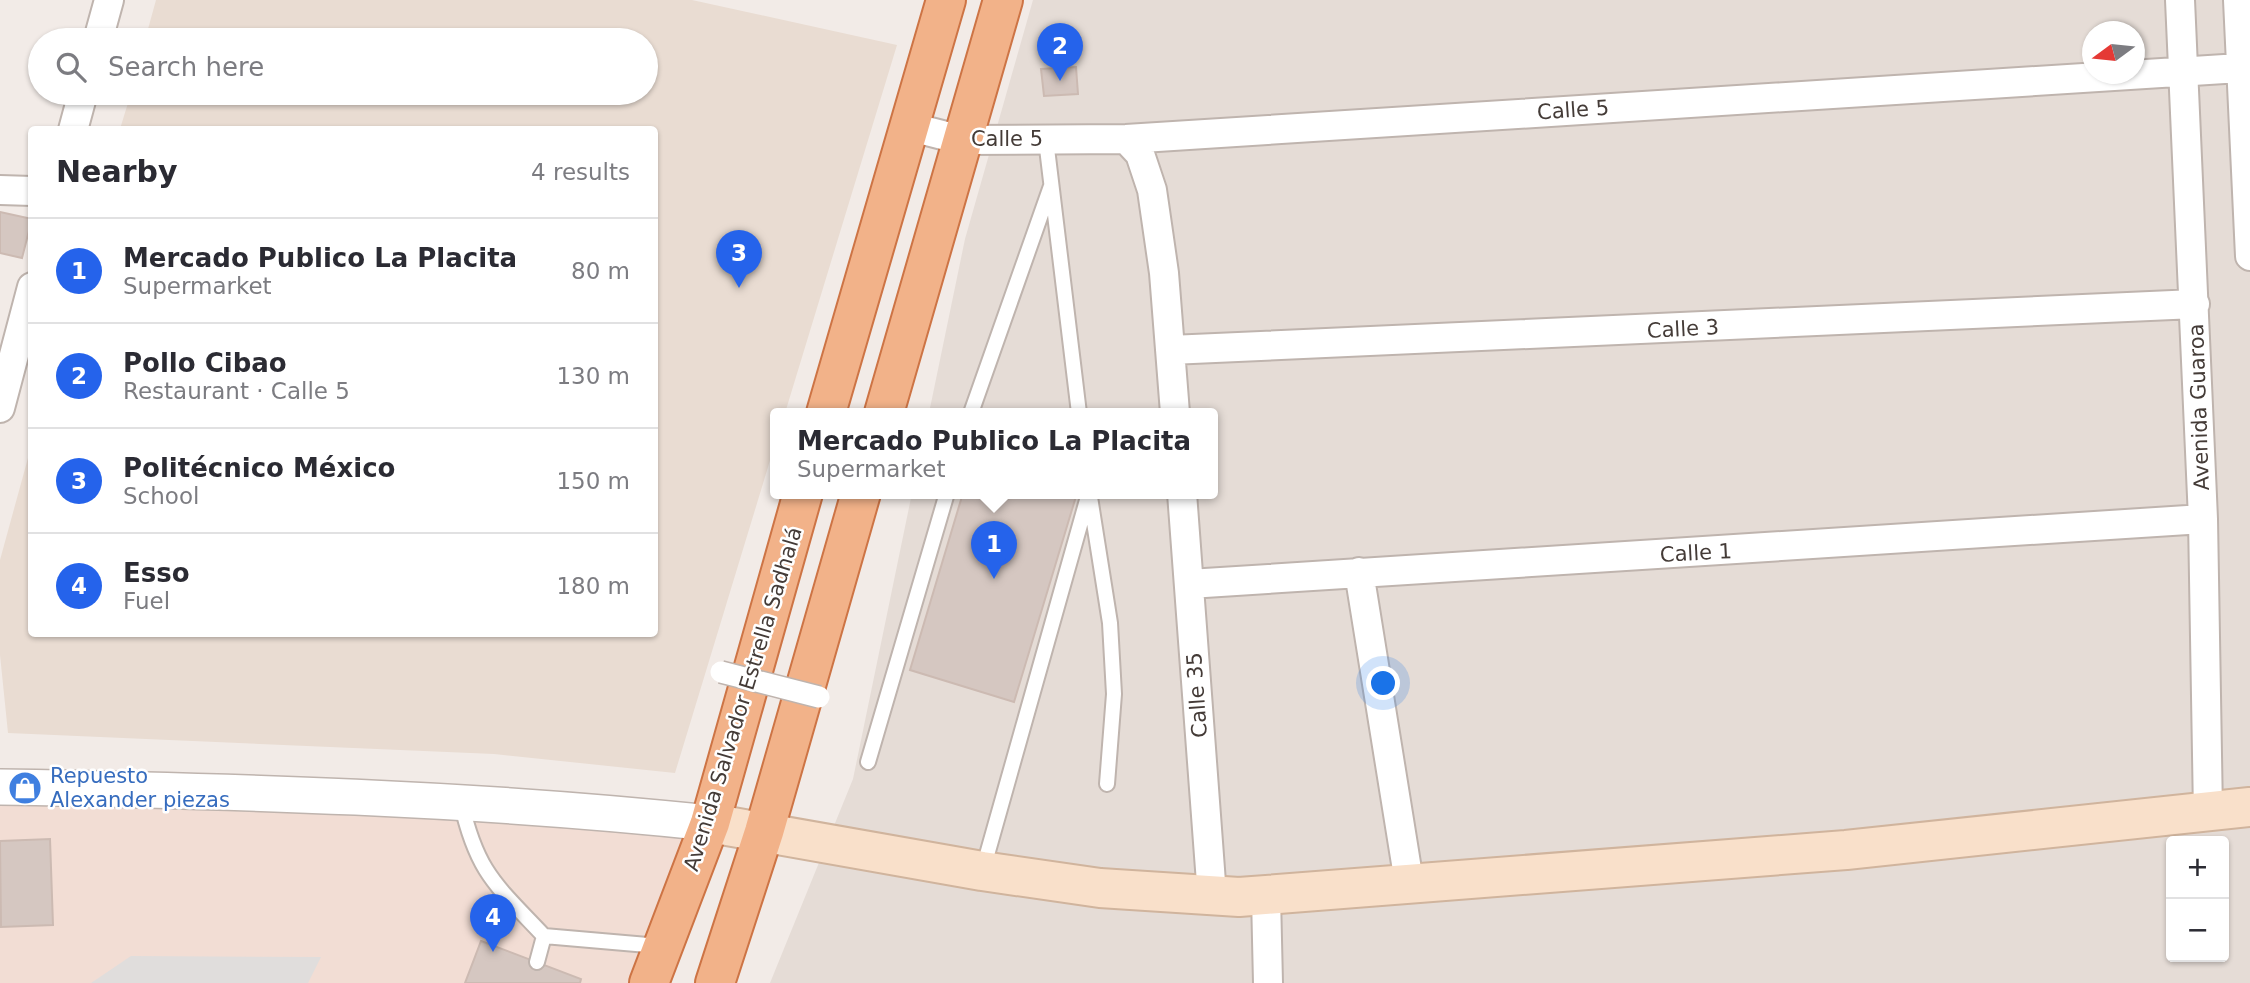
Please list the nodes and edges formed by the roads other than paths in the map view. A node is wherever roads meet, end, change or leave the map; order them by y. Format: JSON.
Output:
{"nodes":[{"id":1,"x":109,"y":0,"type":"edge"},
{"id":2,"x":946,"y":0,"type":"edge"},
{"id":3,"x":1003,"y":0,"type":"edge"},
{"id":4,"x":2180,"y":0,"type":"edge"},
{"id":5,"x":2238,"y":0,"type":"edge"},
{"id":6,"x":101,"y":28,"type":"edge"},
{"id":7,"x":2240,"y":68,"type":"junction"},
{"id":8,"x":2184,"y":70,"type":"junction"},
{"id":9,"x":80,"y":105,"type":"edge"},
{"id":10,"x":74,"y":126,"type":"edge"},
{"id":11,"x":907,"y":126,"type":"junction"},
{"id":12,"x":1126,"y":139,"type":"junction"},
{"id":13,"x":962,"y":140,"type":"junction"},
{"id":14,"x":1046,"y":140,"type":"junction"},
{"id":15,"x":1052,"y":184,"type":"junction"},
{"id":16,"x":0,"y":190,"type":"edge"},
{"id":17,"x":28,"y":191,"type":"edge"},
{"id":18,"x":2250,"y":256,"type":"edge"},
{"id":19,"x":28,"y":302,"type":"edge"},
{"id":20,"x":2195,"y":304,"type":"junction"},
{"id":21,"x":1170,"y":350,"type":"junction"},
{"id":22,"x":0,"y":408,"type":"edge"},
{"id":23,"x":827,"y":408,"type":"edge"},
{"id":24,"x":885,"y":408,"type":"edge"},
{"id":25,"x":973,"y":408,"type":"edge"},
{"id":26,"x":1079,"y":408,"type":"edge"},
{"id":27,"x":1175,"y":408,"type":"edge"},
{"id":28,"x":801,"y":499,"type":"edge"},
{"id":29,"x":859,"y":499,"type":"edge"},
{"id":30,"x":945,"y":499,"type":"edge"},
{"id":31,"x":1087,"y":499,"type":"edge"},
{"id":32,"x":1090,"y":499,"type":"edge"},
{"id":33,"x":1182,"y":499,"type":"edge"},
{"id":34,"x":2203,"y":519,"type":"junction"},
{"id":35,"x":1359,"y":572,"type":"junction"},
{"id":36,"x":1189,"y":584,"type":"junction"},
{"id":37,"x":721,"y":671,"type":"dead end"},
{"id":38,"x":819,"y":696,"type":"dead end"},
{"id":39,"x":868,"y":762,"type":"dead end"},
{"id":40,"x":1108,"y":784,"type":"dead end"},
{"id":41,"x":0,"y":787,"type":"edge"},
{"id":42,"x":461,"y":801,"type":"junction"},
{"id":43,"x":2250,"y":807,"type":"edge"},
{"id":44,"x":2208,"y":813,"type":"junction"},
{"id":45,"x":710,"y":823,"type":"junction"},
{"id":46,"x":764,"y":832,"type":"junction"},
{"id":47,"x":982,"y":872,"type":"junction"},
{"id":48,"x":1409,"y":882,"type":"junction"},
{"id":49,"x":1212,"y":896,"type":"junction"},
{"id":50,"x":1266,"y":896,"type":"junction"},
{"id":51,"x":544,"y":936,"type":"junction"},
{"id":52,"x":664,"y":947,"type":"junction"},
{"id":53,"x":537,"y":962,"type":"dead end"},
{"id":54,"x":649,"y":983,"type":"edge"},
{"id":55,"x":715,"y":983,"type":"edge"},
{"id":56,"x":1268,"y":983,"type":"edge"}],
"edges":[{"from":1,"to":6,"type":"street"},
{"from":2,"to":11,"type":"highway"},
{"from":3,"to":13,"type":"highway"},
{"from":4,"to":8,"type":"street","name":"Avenida Guaroa"},
{"from":5,"to":7,"type":"street"},
{"from":7,"to":8,"type":"street","name":"Calle 5"},
{"from":7,"to":18,"type":"street"},
{"from":8,"to":12,"type":"street","name":"Calle 5"},
{"from":8,"to":20,"type":"street","name":"Avenida Guaroa"},
{"from":9,"to":10,"type":"street"},
{"from":11,"to":13,"type":"street","name":"Calle 5"},
{"from":11,"to":23,"type":"highway"},
{"from":12,"to":14,"type":"street","name":"Calle 5"},
{"from":12,"to":21,"type":"street"},
{"from":13,"to":14,"type":"street","name":"Calle 5"},
{"from":13,"to":24,"type":"highway"},
{"from":14,"to":15,"type":"lane"},
{"from":15,"to":25,"type":"lane"},
{"from":15,"to":26,"type":"lane"},
{"from":16,"to":17,"type":"street"},
{"from":19,"to":22,"type":"street"},
{"from":20,"to":21,"type":"street","name":"Calle 3"},
{"from":20,"to":34,"type":"street","name":"Avenida Guaroa"},
{"from":21,"to":27,"type":"street"},
{"from":28,"to":45,"type":"highway","name":"Avenida Salvador Estrella Sadhalá"},
{"from":29,"to":46,"type":"highway"},
{"from":30,"to":39,"type":"lane"},
{"from":31,"to":47,"type":"lane"},
{"from":32,"to":40,"type":"lane"},
{"from":33,"to":36,"type":"street","name":"Calle 35"},
{"from":34,"to":35,"type":"street","name":"Calle 1"},
{"from":34,"to":44,"type":"street","name":"Avenida Guaroa"},
{"from":35,"to":36,"type":"street","name":"Calle 1"},
{"from":35,"to":48,"type":"street"},
{"from":36,"to":49,"type":"street","name":"Calle 35"},
{"from":37,"to":38,"type":"street","bridge":true},
{"from":41,"to":42,"type":"street"},
{"from":42,"to":45,"type":"street"},
{"from":42,"to":51,"type":"lane"},
{"from":43,"to":44,"type":"main road"},
{"from":44,"to":48,"type":"main road"},
{"from":45,"to":46,"type":"main road"},
{"from":45,"to":52,"type":"highway","name":"Avenida Salvador Estrella Sadhalá"},
{"from":46,"to":47,"type":"main road"},
{"from":46,"to":55,"type":"highway"},
{"from":47,"to":49,"type":"main road"},
{"from":48,"to":50,"type":"main road"},
{"from":49,"to":50,"type":"main road"},
{"from":50,"to":56,"type":"street"},
{"from":51,"to":52,"type":"lane"},
{"from":51,"to":53,"type":"lane"},
{"from":52,"to":54,"type":"highway","name":"Avenida Salvador Estrella Sadhalá"}]}
